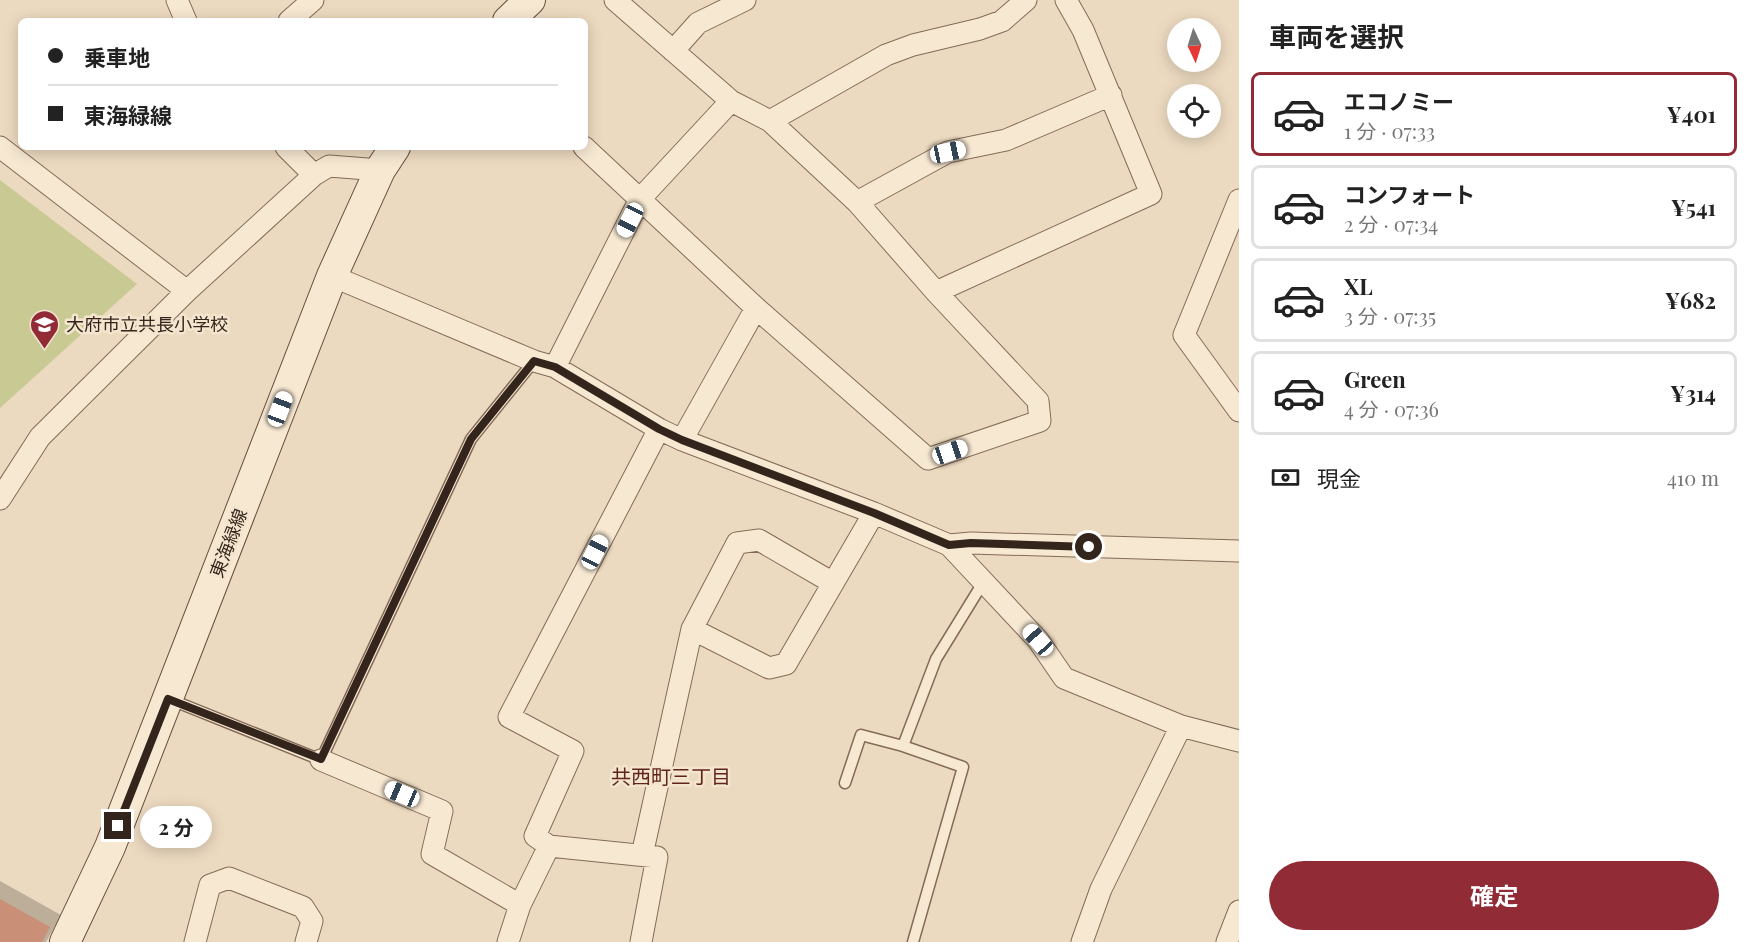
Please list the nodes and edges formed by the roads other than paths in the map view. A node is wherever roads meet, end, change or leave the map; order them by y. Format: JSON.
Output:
{"nodes":[{"id":1,"x":177,"y":0,"type":"edge"},
{"id":2,"x":313,"y":0,"type":"edge"},
{"id":3,"x":530,"y":0,"type":"edge"},
{"id":4,"x":615,"y":0,"type":"edge"},
{"id":5,"x":746,"y":0,"type":"edge"},
{"id":6,"x":1026,"y":0,"type":"edge"},
{"id":7,"x":1066,"y":0,"type":"edge"},
{"id":8,"x":185,"y":18,"type":"edge"},
{"id":9,"x":292,"y":18,"type":"edge"},
{"id":10,"x":511,"y":18,"type":"edge"},
{"id":11,"x":673,"y":51,"type":"junction"},
{"id":12,"x":1111,"y":95,"type":"junction"},
{"id":13,"x":731,"y":101,"type":"junction"},
{"id":14,"x":770,"y":121,"type":"junction"},
{"id":15,"x":0,"y":147,"type":"edge"},
{"id":16,"x":289,"y":150,"type":"edge"},
{"id":17,"x":587,"y":150,"type":"edge"},
{"id":18,"x":387,"y":158,"type":"edge"},
{"id":19,"x":314,"y":175,"type":"junction"},
{"id":20,"x":640,"y":199,"type":"junction"},
{"id":21,"x":1239,"y":200,"type":"edge"},
{"id":22,"x":857,"y":202,"type":"junction"},
{"id":23,"x":332,"y":276,"type":"junction"},
{"id":24,"x":187,"y":291,"type":"junction"},
{"id":25,"x":936,"y":292,"type":"junction"},
{"id":26,"x":756,"y":308,"type":"junction"},
{"id":27,"x":534,"y":361,"type":"junction"},
{"id":28,"x":555,"y":367,"type":"junction"},
{"id":29,"x":1239,"y":411,"type":"edge"},
{"id":30,"x":659,"y":429,"type":"junction"},
{"id":31,"x":682,"y":440,"type":"junction"},
{"id":32,"x":0,"y":500,"type":"edge"},
{"id":33,"x":874,"y":513,"type":"junction"},
{"id":34,"x":949,"y":545,"type":"junction"},
{"id":35,"x":1239,"y":551,"type":"edge"},
{"id":36,"x":984,"y":581,"type":"junction"},
{"id":37,"x":833,"y":583,"type":"junction"},
{"id":38,"x":692,"y":629,"type":"junction"},
{"id":39,"x":168,"y":699,"type":"junction"},
{"id":40,"x":1181,"y":726,"type":"junction"},
{"id":41,"x":1239,"y":741,"type":"edge"},
{"id":42,"x":903,"y":746,"type":"junction"},
{"id":43,"x":321,"y":759,"type":"junction"},
{"id":44,"x":845,"y":783,"type":"dead end"},
{"id":45,"x":549,"y":846,"type":"junction"},
{"id":46,"x":642,"y":855,"type":"junction"},
{"id":47,"x":520,"y":905,"type":"junction"},
{"id":48,"x":1239,"y":911,"type":"edge"},
{"id":49,"x":65,"y":942,"type":"edge"},
{"id":50,"x":195,"y":942,"type":"edge"},
{"id":51,"x":306,"y":942,"type":"edge"},
{"id":52,"x":508,"y":942,"type":"edge"},
{"id":53,"x":641,"y":942,"type":"edge"},
{"id":54,"x":913,"y":942,"type":"edge"},
{"id":55,"x":1082,"y":942,"type":"edge"},
{"id":56,"x":1227,"y":942,"type":"edge"}],
"edges":[{"from":1,"to":8,"type":"street"},
{"from":2,"to":9,"type":"street"},
{"from":3,"to":10,"type":"main road"},
{"from":4,"to":11,"type":"street"},
{"from":5,"to":11,"type":"street"},
{"from":6,"to":14,"type":"street"},
{"from":7,"to":12,"type":"street"},
{"from":11,"to":13,"type":"street"},
{"from":12,"to":22,"type":"street"},
{"from":12,"to":25,"type":"street"},
{"from":13,"to":14,"type":"street"},
{"from":13,"to":20,"type":"street"},
{"from":14,"to":22,"type":"street"},
{"from":15,"to":24,"type":"street"},
{"from":16,"to":19,"type":"street"},
{"from":17,"to":20,"type":"street"},
{"from":18,"to":19,"type":"street"},
{"from":18,"to":23,"type":"main road","name":"東海緑線"},
{"from":19,"to":24,"type":"street"},
{"from":20,"to":26,"type":"street"},
{"from":20,"to":28,"type":"street"},
{"from":21,"to":29,"type":"street"},
{"from":22,"to":25,"type":"street"},
{"from":23,"to":27,"type":"street"},
{"from":23,"to":39,"type":"main road","name":"東海緑線"},
{"from":24,"to":32,"type":"street"},
{"from":25,"to":26,"type":"street"},
{"from":26,"to":31,"type":"street"},
{"from":27,"to":28,"type":"street"},
{"from":27,"to":43,"type":"lane"},
{"from":28,"to":30,"type":"street"},
{"from":30,"to":31,"type":"street"},
{"from":30,"to":45,"type":"street"},
{"from":31,"to":33,"type":"street"},
{"from":33,"to":34,"type":"street"},
{"from":33,"to":37,"type":"street"},
{"from":34,"to":35,"type":"street"},
{"from":34,"to":36,"type":"street"},
{"from":36,"to":40,"type":"street"},
{"from":36,"to":42,"type":"lane"},
{"from":37,"to":38,"type":"street"},
{"from":37,"to":38,"type":"street"},
{"from":38,"to":46,"type":"street"},
{"from":39,"to":43,"type":"lane"},
{"from":39,"to":49,"type":"main road","name":"東海緑線"},
{"from":40,"to":41,"type":"street"},
{"from":40,"to":55,"type":"street"},
{"from":42,"to":44,"type":"lane"},
{"from":42,"to":54,"type":"lane"},
{"from":43,"to":47,"type":"street"},
{"from":45,"to":46,"type":"street"},
{"from":45,"to":47,"type":"street"},
{"from":46,"to":53,"type":"street"},
{"from":47,"to":52,"type":"street"},
{"from":48,"to":56,"type":"street"},
{"from":50,"to":51,"type":"street"}]}
